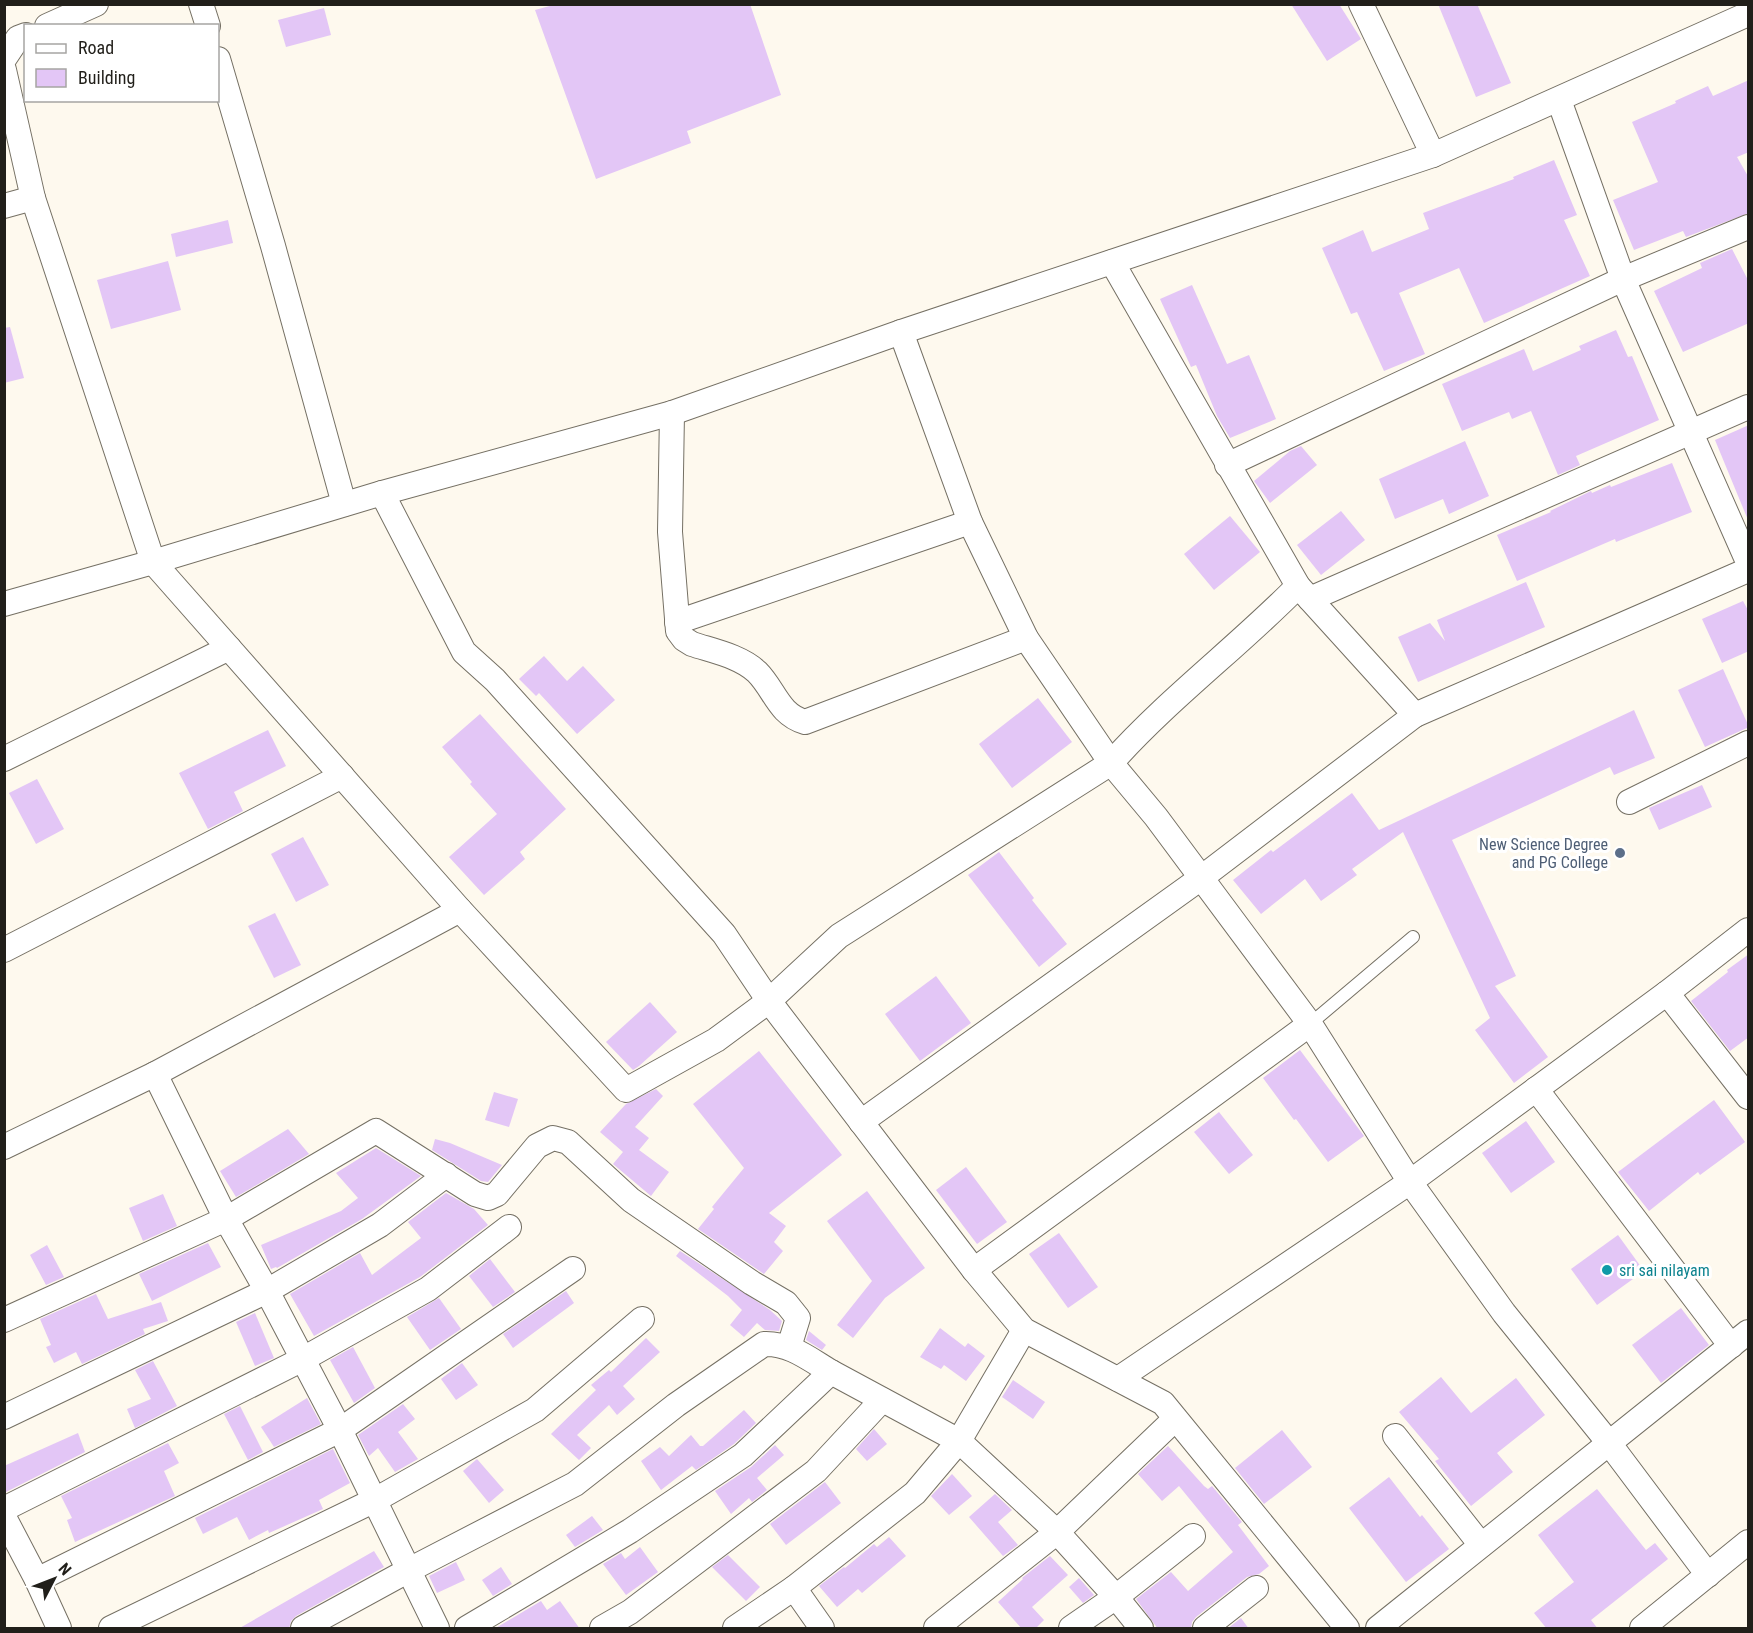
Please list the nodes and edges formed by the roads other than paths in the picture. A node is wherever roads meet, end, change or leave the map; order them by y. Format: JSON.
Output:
{"nodes":[{"id":1,"x":96,"y":4,"type":"edge"},
{"id":2,"x":201,"y":4,"type":"edge"},
{"id":3,"x":1361,"y":4,"type":"edge"},
{"id":4,"x":1733,"y":14,"type":"edge"},
{"id":5,"x":52,"y":24,"type":"edge"},
{"id":6,"x":207,"y":24,"type":"edge"},
{"id":7,"x":24,"y":36,"type":"edge"},
{"id":8,"x":4,"y":59,"type":"edge"},
{"id":9,"x":219,"y":62,"type":"edge"},
{"id":10,"x":4,"y":70,"type":"edge"},
{"id":11,"x":1559,"y":100,"type":"junction"},
{"id":12,"x":1433,"y":155,"type":"junction"},
{"id":13,"x":33,"y":198,"type":"junction"},
{"id":14,"x":4,"y":206,"type":"edge"},
{"id":15,"x":1749,"y":226,"type":"edge"},
{"id":16,"x":1112,"y":262,"type":"junction"},
{"id":17,"x":1623,"y":279,"type":"junction"},
{"id":18,"x":901,"y":332,"type":"junction"},
{"id":19,"x":1749,"y":407,"type":"edge"},
{"id":20,"x":672,"y":413,"type":"junction"},
{"id":21,"x":1690,"y":431,"type":"junction"},
{"id":22,"x":1227,"y":465,"type":"junction"},
{"id":23,"x":382,"y":493,"type":"junction"},
{"id":24,"x":344,"y":504,"type":"junction"},
{"id":25,"x":970,"y":522,"type":"junction"},
{"id":26,"x":153,"y":562,"type":"junction"},
{"id":27,"x":1749,"y":562,"type":"edge"},
{"id":28,"x":1749,"y":570,"type":"edge"},
{"id":29,"x":1304,"y":592,"type":"junction"},
{"id":30,"x":4,"y":604,"type":"edge"},
{"id":31,"x":677,"y":622,"type":"junction"},
{"id":32,"x":1026,"y":638,"type":"junction"},
{"id":33,"x":229,"y":648,"type":"junction"},
{"id":34,"x":1415,"y":715,"type":"junction"},
{"id":35,"x":1749,"y":743,"type":"edge"},
{"id":36,"x":4,"y":759,"type":"edge"},
{"id":37,"x":1112,"y":763,"type":"junction"},
{"id":38,"x":342,"y":776,"type":"junction"},
{"id":39,"x":1629,"y":802,"type":"dead end"},
{"id":40,"x":1201,"y":878,"type":"junction"},
{"id":41,"x":460,"y":910,"type":"junction"},
{"id":42,"x":1749,"y":930,"type":"edge"},
{"id":43,"x":1413,"y":937,"type":"dead end"},
{"id":44,"x":4,"y":950,"type":"edge"},
{"id":45,"x":1667,"y":993,"type":"junction"},
{"id":46,"x":769,"y":1001,"type":"junction"},
{"id":47,"x":1310,"y":1024,"type":"junction"},
{"id":48,"x":155,"y":1074,"type":"junction"},
{"id":49,"x":1536,"y":1089,"type":"junction"},
{"id":50,"x":1749,"y":1097,"type":"edge"},
{"id":51,"x":861,"y":1122,"type":"junction"},
{"id":52,"x":4,"y":1147,"type":"edge"},
{"id":53,"x":446,"y":1175,"type":"junction"},
{"id":54,"x":1410,"y":1182,"type":"junction"},
{"id":55,"x":226,"y":1219,"type":"junction"},
{"id":56,"x":508,"y":1227,"type":"dead end"},
{"id":57,"x":573,"y":1269,"type":"dead end"},
{"id":58,"x":974,"y":1270,"type":"junction"},
{"id":59,"x":267,"y":1291,"type":"junction"},
{"id":60,"x":642,"y":1319,"type":"dead end"},
{"id":61,"x":4,"y":1320,"type":"edge"},
{"id":62,"x":1024,"y":1330,"type":"junction"},
{"id":63,"x":1740,"y":1339,"type":"edge"},
{"id":64,"x":789,"y":1347,"type":"junction"},
{"id":65,"x":303,"y":1359,"type":"junction"},
{"id":66,"x":831,"y":1372,"type":"junction"},
{"id":67,"x":1118,"y":1379,"type":"junction"},
{"id":68,"x":882,"y":1400,"type":"junction"},
{"id":69,"x":4,"y":1417,"type":"edge"},
{"id":70,"x":1175,"y":1419,"type":"junction"},
{"id":71,"x":340,"y":1430,"type":"junction"},
{"id":72,"x":1395,"y":1436,"type":"dead end"},
{"id":73,"x":959,"y":1441,"type":"junction"},
{"id":74,"x":1608,"y":1443,"type":"junction"},
{"id":75,"x":375,"y":1500,"type":"junction"},
{"id":76,"x":4,"y":1509,"type":"edge"},
{"id":77,"x":4,"y":1517,"type":"edge"},
{"id":78,"x":1057,"y":1532,"type":"junction"},
{"id":79,"x":1193,"y":1536,"type":"dead end"},
{"id":80,"x":1749,"y":1542,"type":"edge"},
{"id":81,"x":1481,"y":1545,"type":"junction"},
{"id":82,"x":409,"y":1570,"type":"junction"},
{"id":83,"x":1708,"y":1575,"type":"junction"},
{"id":84,"x":37,"y":1580,"type":"junction"},
{"id":85,"x":794,"y":1588,"type":"junction"},
{"id":86,"x":1256,"y":1588,"type":"dead end"},
{"id":87,"x":1116,"y":1597,"type":"junction"},
{"id":88,"x":1342,"y":1627,"type":"edge"},
{"id":89,"x":58,"y":1629,"type":"edge"},
{"id":90,"x":111,"y":1629,"type":"edge"},
{"id":91,"x":303,"y":1629,"type":"edge"},
{"id":92,"x":437,"y":1629,"type":"edge"},
{"id":93,"x":467,"y":1629,"type":"edge"},
{"id":94,"x":602,"y":1629,"type":"edge"},
{"id":95,"x":735,"y":1629,"type":"edge"},
{"id":96,"x":822,"y":1629,"type":"edge"},
{"id":97,"x":936,"y":1629,"type":"edge"},
{"id":98,"x":1071,"y":1629,"type":"edge"},
{"id":99,"x":1141,"y":1629,"type":"edge"},
{"id":100,"x":1205,"y":1629,"type":"edge"},
{"id":101,"x":1377,"y":1629,"type":"edge"},
{"id":102,"x":1642,"y":1629,"type":"edge"}],
"edges":[{"from":1,"to":5,"type":"street"},
{"from":2,"to":6,"type":"street"},
{"from":3,"to":12,"type":"street"},
{"from":4,"to":11,"type":"street"},
{"from":7,"to":8,"type":"street"},
{"from":9,"to":24,"type":"street"},
{"from":10,"to":13,"type":"street"},
{"from":11,"to":12,"type":"street"},
{"from":11,"to":17,"type":"street"},
{"from":12,"to":16,"type":"street"},
{"from":13,"to":14,"type":"street"},
{"from":13,"to":26,"type":"street"},
{"from":15,"to":17,"type":"street"},
{"from":16,"to":18,"type":"street"},
{"from":16,"to":22,"type":"street"},
{"from":17,"to":21,"type":"street"},
{"from":17,"to":22,"type":"street"},
{"from":18,"to":20,"type":"street"},
{"from":18,"to":25,"type":"street"},
{"from":19,"to":21,"type":"street"},
{"from":20,"to":23,"type":"street"},
{"from":20,"to":31,"type":"street"},
{"from":21,"to":27,"type":"street"},
{"from":21,"to":29,"type":"street"},
{"from":22,"to":29,"type":"street"},
{"from":23,"to":24,"type":"street"},
{"from":23,"to":46,"type":"street"},
{"from":24,"to":26,"type":"street"},
{"from":25,"to":31,"type":"street"},
{"from":25,"to":32,"type":"street"},
{"from":26,"to":30,"type":"street"},
{"from":26,"to":33,"type":"street"},
{"from":28,"to":34,"type":"street"},
{"from":29,"to":34,"type":"street"},
{"from":29,"to":37,"type":"street"},
{"from":31,"to":32,"type":"street"},
{"from":32,"to":37,"type":"street"},
{"from":33,"to":36,"type":"street"},
{"from":33,"to":38,"type":"street"},
{"from":34,"to":40,"type":"street"},
{"from":35,"to":39,"type":"street"},
{"from":37,"to":40,"type":"street"},
{"from":37,"to":46,"type":"street"},
{"from":38,"to":41,"type":"street"},
{"from":38,"to":44,"type":"street"},
{"from":40,"to":47,"type":"street"},
{"from":40,"to":51,"type":"street"},
{"from":41,"to":46,"type":"street"},
{"from":41,"to":48,"type":"street"},
{"from":42,"to":45,"type":"street"},
{"from":43,"to":47,"type":"lane"},
{"from":45,"to":49,"type":"street"},
{"from":45,"to":50,"type":"street"},
{"from":46,"to":51,"type":"street"},
{"from":47,"to":54,"type":"street"},
{"from":47,"to":58,"type":"street"},
{"from":48,"to":52,"type":"street"},
{"from":48,"to":55,"type":"street"},
{"from":49,"to":54,"type":"street"},
{"from":49,"to":63,"type":"street"},
{"from":51,"to":58,"type":"street"},
{"from":53,"to":55,"type":"street"},
{"from":53,"to":59,"type":"street"},
{"from":53,"to":64,"type":"street"},
{"from":54,"to":67,"type":"street"},
{"from":54,"to":74,"type":"street"},
{"from":55,"to":59,"type":"street"},
{"from":55,"to":61,"type":"street"},
{"from":56,"to":65,"type":"street"},
{"from":57,"to":71,"type":"street"},
{"from":58,"to":62,"type":"street"},
{"from":59,"to":65,"type":"street"},
{"from":59,"to":69,"type":"street"},
{"from":60,"to":75,"type":"street"},
{"from":62,"to":67,"type":"street"},
{"from":62,"to":73,"type":"street"},
{"from":63,"to":74,"type":"street"},
{"from":64,"to":66,"type":"street"},
{"from":64,"to":82,"type":"street"},
{"from":65,"to":71,"type":"street"},
{"from":65,"to":76,"type":"street"},
{"from":66,"to":68,"type":"street"},
{"from":66,"to":93,"type":"street"},
{"from":67,"to":70,"type":"street"},
{"from":68,"to":73,"type":"street"},
{"from":68,"to":94,"type":"street"},
{"from":70,"to":78,"type":"street"},
{"from":70,"to":88,"type":"street"},
{"from":71,"to":75,"type":"street"},
{"from":71,"to":84,"type":"street"},
{"from":72,"to":81,"type":"street"},
{"from":73,"to":78,"type":"street"},
{"from":73,"to":85,"type":"street"},
{"from":74,"to":81,"type":"street"},
{"from":74,"to":83,"type":"street"},
{"from":75,"to":82,"type":"street"},
{"from":75,"to":90,"type":"street"},
{"from":77,"to":84,"type":"street"},
{"from":78,"to":87,"type":"street"},
{"from":78,"to":97,"type":"street"},
{"from":79,"to":87,"type":"street"},
{"from":80,"to":83,"type":"street"},
{"from":81,"to":101,"type":"street"},
{"from":82,"to":91,"type":"street"},
{"from":82,"to":92,"type":"street"},
{"from":83,"to":102,"type":"street"},
{"from":84,"to":89,"type":"street"},
{"from":85,"to":95,"type":"street"},
{"from":85,"to":96,"type":"street"},
{"from":86,"to":100,"type":"street"},
{"from":87,"to":98,"type":"street"},
{"from":87,"to":99,"type":"street"}]}
